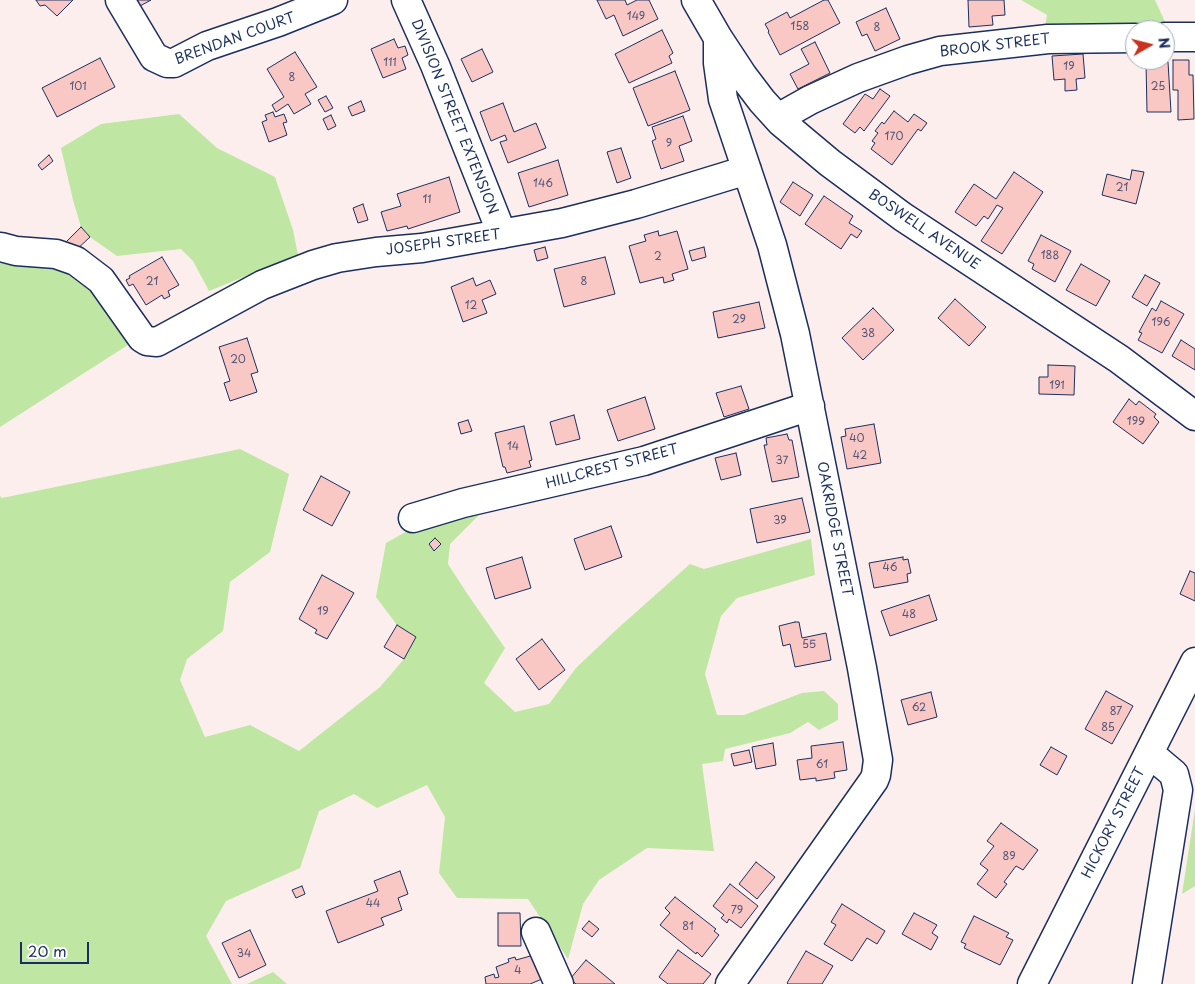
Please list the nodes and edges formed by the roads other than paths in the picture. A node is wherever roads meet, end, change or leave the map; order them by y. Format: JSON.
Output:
{"nodes":[{"id":1,"x":120,"y":0,"type":"edge"},
{"id":2,"x":333,"y":0,"type":"edge"},
{"id":3,"x":406,"y":0,"type":"edge"},
{"id":4,"x":696,"y":0,"type":"edge"},
{"id":5,"x":1175,"y":37,"type":"edge"},
{"id":6,"x":1195,"y":37,"type":"edge"},
{"id":7,"x":718,"y":38,"type":"junction"},
{"id":8,"x":1125,"y":38,"type":"edge"},
{"id":9,"x":778,"y":118,"type":"junction"},
{"id":10,"x":747,"y":170,"type":"junction"},
{"id":11,"x":502,"y":234,"type":"junction"},
{"id":12,"x":2,"y":247,"type":"dead end"},
{"id":13,"x":810,"y":406,"type":"junction"},
{"id":14,"x":1195,"y":416,"type":"edge"},
{"id":15,"x":413,"y":518,"type":"dead end"},
{"id":16,"x":1195,"y":662,"type":"edge"},
{"id":17,"x":1149,"y":753,"type":"junction"},
{"id":18,"x":536,"y":932,"type":"dead end"},
{"id":19,"x":559,"y":984,"type":"edge"},
{"id":20,"x":730,"y":984,"type":"edge"},
{"id":21,"x":1032,"y":984,"type":"edge"},
{"id":22,"x":1147,"y":984,"type":"edge"}],
"edges":[{"from":1,"to":2,"type":"street","name":"BRENDAN COURT"},
{"from":3,"to":11,"type":"street","name":"DIVISION STREET EXTENSION"},
{"from":4,"to":7,"type":"street","name":"BOSWELL AVENUE"},
{"from":5,"to":6,"type":"street"},
{"from":7,"to":9,"type":"street","name":"BOSWELL AVENUE"},
{"from":7,"to":10,"type":"street","name":"OAKRIDGE STREET"},
{"from":8,"to":9,"type":"street","name":"BROOK STREET"},
{"from":9,"to":14,"type":"street","name":"BOSWELL AVENUE"},
{"from":10,"to":11,"type":"street","name":"JOSEPH STREET"},
{"from":10,"to":13,"type":"street","name":"OAKRIDGE STREET"},
{"from":11,"to":12,"type":"street","name":"JOSEPH STREET"},
{"from":13,"to":15,"type":"street","name":"HILLCREST STREET"},
{"from":13,"to":20,"type":"street","name":"OAKRIDGE STREET"},
{"from":16,"to":17,"type":"street","name":"HICKORY STREET"},
{"from":17,"to":21,"type":"street","name":"HICKORY STREET"},
{"from":17,"to":22,"type":"street"},
{"from":18,"to":19,"type":"street"}]}
